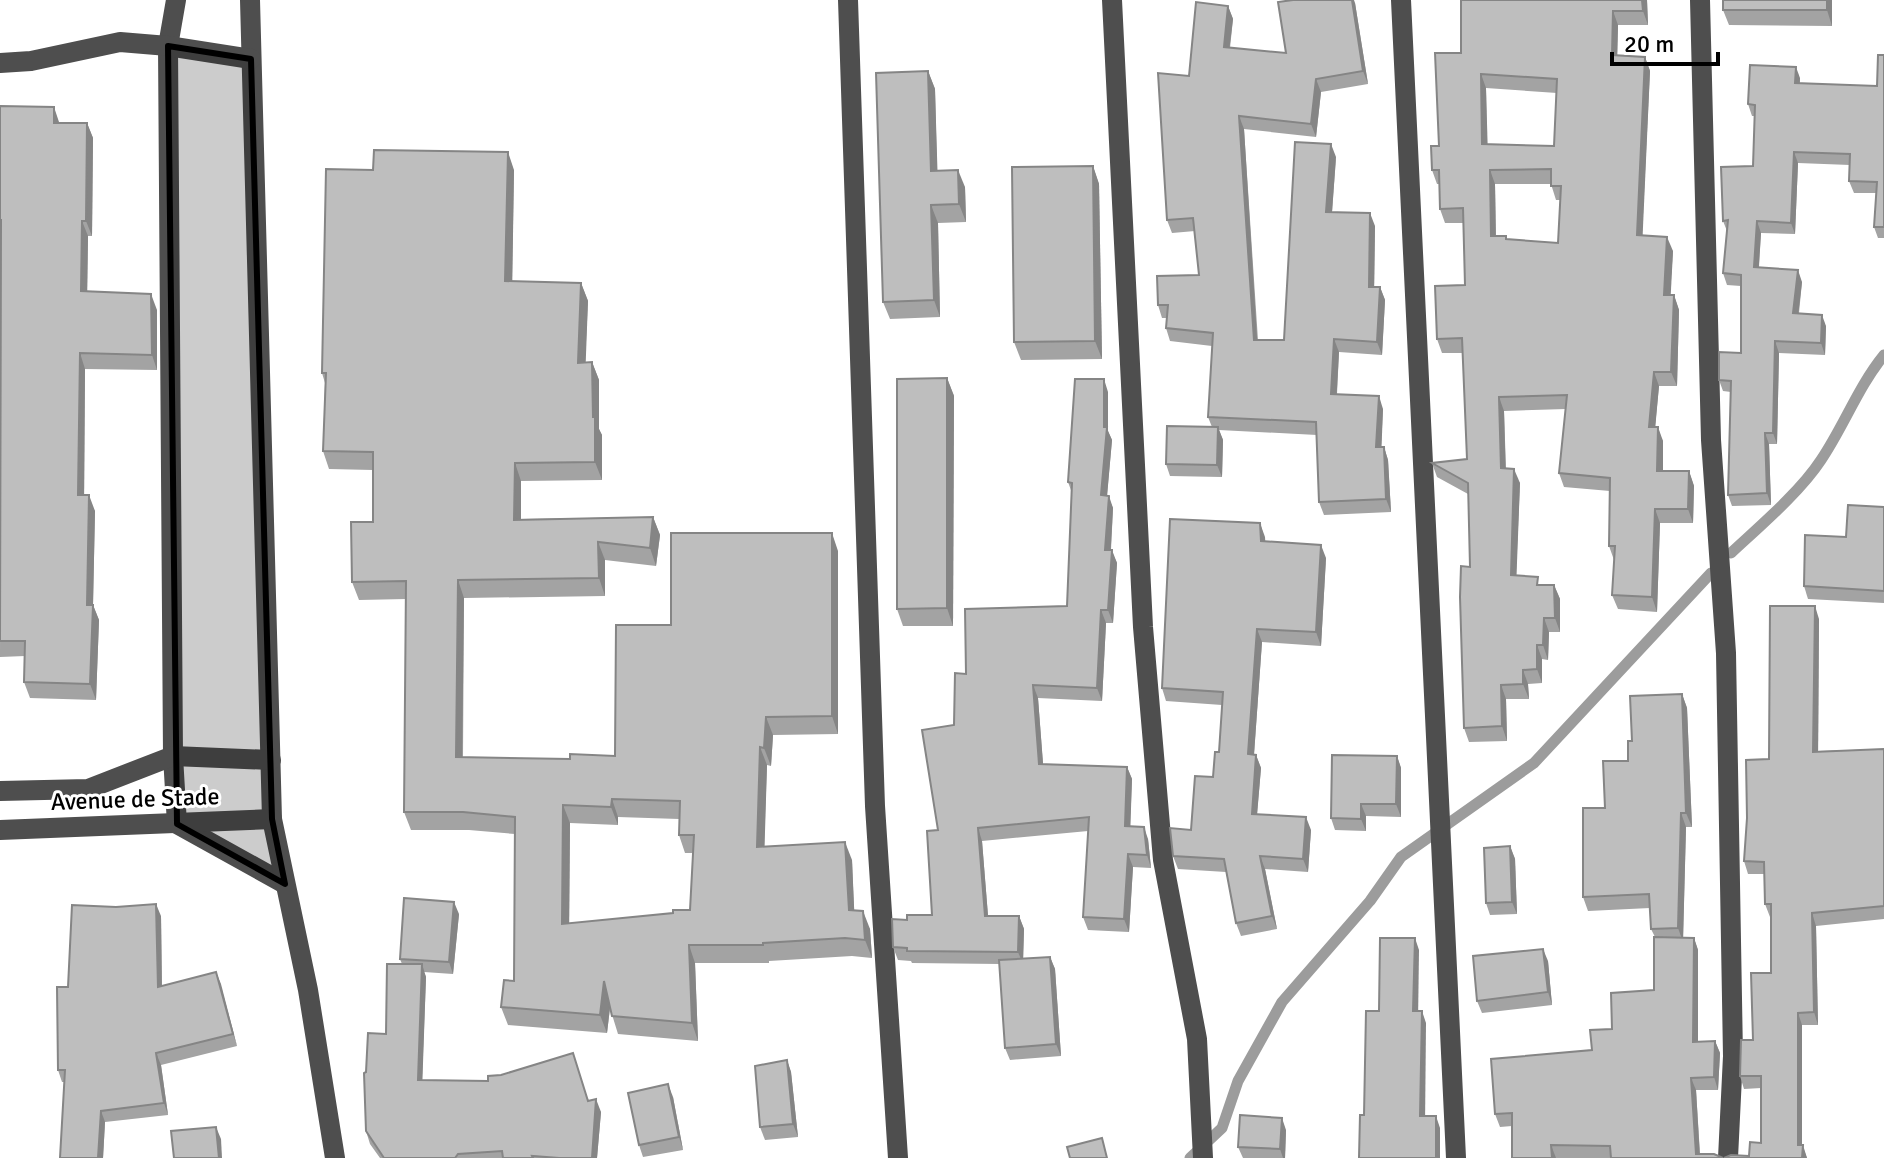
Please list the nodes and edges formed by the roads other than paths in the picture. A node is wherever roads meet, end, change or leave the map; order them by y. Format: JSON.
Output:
{"nodes":[{"id":1,"x":176,"y":0,"type":"edge"},
{"id":2,"x":250,"y":0,"type":"edge"},
{"id":3,"x":848,"y":0,"type":"edge"},
{"id":4,"x":1112,"y":0,"type":"edge"},
{"id":5,"x":1401,"y":0,"type":"edge"},
{"id":6,"x":1700,"y":0,"type":"edge"},
{"id":7,"x":168,"y":46,"type":"junction"},
{"id":8,"x":251,"y":59,"type":"junction"},
{"id":9,"x":0,"y":63,"type":"edge"},
{"id":10,"x":173,"y":756,"type":"junction"},
{"id":11,"x":271,"y":760,"type":"junction"},
{"id":12,"x":0,"y":791,"type":"edge"},
{"id":13,"x":272,"y":819,"type":"junction"},
{"id":14,"x":177,"y":824,"type":"junction"},
{"id":15,"x":0,"y":830,"type":"edge"},
{"id":16,"x":285,"y":884,"type":"junction"},
{"id":17,"x":335,"y":1158,"type":"edge"},
{"id":18,"x":898,"y":1158,"type":"edge"},
{"id":19,"x":1203,"y":1158,"type":"edge"},
{"id":20,"x":1456,"y":1158,"type":"edge"},
{"id":21,"x":1728,"y":1158,"type":"edge"}],
"edges":[{"from":1,"to":7,"type":"street"},
{"from":2,"to":8,"type":"street"},
{"from":3,"to":18,"type":"street"},
{"from":4,"to":19,"type":"street"},
{"from":5,"to":20,"type":"street"},
{"from":6,"to":21,"type":"street"},
{"from":7,"to":8,"type":"street"},
{"from":7,"to":9,"type":"street"},
{"from":7,"to":10,"type":"street"},
{"from":8,"to":11,"type":"street"},
{"from":10,"to":11,"type":"street"},
{"from":10,"to":12,"type":"street"},
{"from":10,"to":14,"type":"street"},
{"from":11,"to":13,"type":"street"},
{"from":13,"to":14,"type":"street","name":"Avenue de Stade"},
{"from":13,"to":16,"type":"street"},
{"from":14,"to":15,"type":"street","name":"Avenue de Stade"},
{"from":14,"to":16,"type":"street"},
{"from":16,"to":17,"type":"street"}]}
